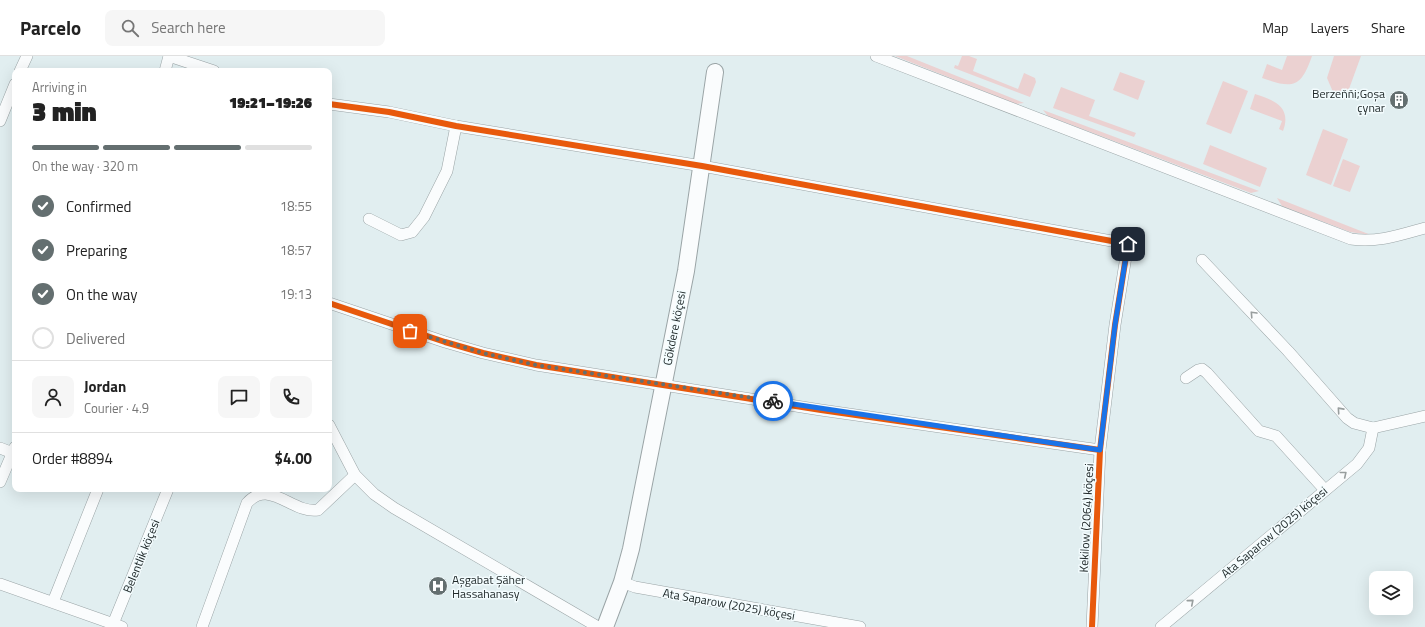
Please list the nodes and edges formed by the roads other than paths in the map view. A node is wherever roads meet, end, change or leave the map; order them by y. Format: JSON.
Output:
{"nodes":[{"id":1,"x":27,"y":56,"type":"edge"},
{"id":2,"x":169,"y":56,"type":"edge"},
{"id":3,"x":876,"y":56,"type":"edge"},
{"id":4,"x":21,"y":68,"type":"edge"},
{"id":5,"x":165,"y":68,"type":"edge"},
{"id":6,"x":205,"y":68,"type":"edge"},
{"id":7,"x":715,"y":72,"type":"dead end"},
{"id":8,"x":12,"y":91,"type":"edge"},
{"id":9,"x":332,"y":104,"type":"edge"},
{"id":10,"x":0,"y":121,"type":"edge"},
{"id":11,"x":456,"y":126,"type":"junction"},
{"id":12,"x":702,"y":166,"type":"junction"},
{"id":13,"x":369,"y":219,"type":"dead end"},
{"id":14,"x":1425,"y":228,"type":"edge"},
{"id":15,"x":1202,"y":260,"type":"dead end"},
{"id":16,"x":332,"y":304,"type":"edge"},
{"id":17,"x":1186,"y":378,"type":"dead end"},
{"id":18,"x":663,"y":385,"type":"junction"},
{"id":19,"x":1425,"y":416,"type":"edge"},
{"id":20,"x":1373,"y":428,"type":"junction"},
{"id":21,"x":332,"y":431,"type":"edge"},
{"id":22,"x":0,"y":448,"type":"edge"},
{"id":23,"x":12,"y":450,"type":"edge"},
{"id":24,"x":1100,"y":450,"type":"junction"},
{"id":25,"x":12,"y":455,"type":"edge"},
{"id":26,"x":355,"y":475,"type":"junction"},
{"id":27,"x":0,"y":482,"type":"edge"},
{"id":28,"x":1324,"y":490,"type":"junction"},
{"id":29,"x":97,"y":492,"type":"edge"},
{"id":30,"x":167,"y":492,"type":"edge"},
{"id":31,"x":622,"y":582,"type":"junction"},
{"id":32,"x":0,"y":584,"type":"edge"},
{"id":33,"x":53,"y":602,"type":"junction"},
{"id":34,"x":117,"y":625,"type":"edge"},
{"id":35,"x":202,"y":627,"type":"edge"},
{"id":36,"x":598,"y":627,"type":"edge"},
{"id":37,"x":605,"y":627,"type":"edge"},
{"id":38,"x":860,"y":627,"type":"edge"},
{"id":39,"x":1092,"y":627,"type":"edge"},
{"id":40,"x":1161,"y":627,"type":"edge"}],
"edges":[{"from":1,"to":4,"type":"street"},
{"from":2,"to":5,"type":"street"},
{"from":2,"to":6,"type":"street"},
{"from":3,"to":14,"type":"street"},
{"from":7,"to":12,"type":"street","name":"Gökdere köçesi"},
{"from":8,"to":10,"type":"street"},
{"from":9,"to":11,"type":"street"},
{"from":11,"to":12,"type":"street"},
{"from":11,"to":13,"type":"street"},
{"from":12,"to":18,"type":"street","name":"Gökdere köçesi"},
{"from":12,"to":24,"type":"street","name":"Kekilow (2064) köçesi"},
{"from":20,"to":15,"type":"street","one_way":true},
{"from":16,"to":18,"type":"street"},
{"from":17,"to":28,"type":"street"},
{"from":18,"to":24,"type":"street"},
{"from":18,"to":31,"type":"street","name":"Gökdere köçesi"},
{"from":19,"to":20,"type":"street"},
{"from":28,"to":20,"type":"street","name":"Ata Saparow (2025) köçesi","one_way":true},
{"from":21,"to":26,"type":"street"},
{"from":22,"to":23,"type":"street"},
{"from":24,"to":39,"type":"street","name":"Kekilow (2064) köçesi"},
{"from":25,"to":27,"type":"street"},
{"from":26,"to":35,"type":"street"},
{"from":26,"to":36,"type":"street"},
{"from":40,"to":28,"type":"street","name":"Ata Saparow (2025) köçesi","one_way":true},
{"from":29,"to":33,"type":"street"},
{"from":30,"to":34,"type":"street","name":"Belentlik köçesi"},
{"from":31,"to":37,"type":"street","name":"Gökdere köçesi"},
{"from":31,"to":38,"type":"street","name":"Ata Saparow (2025) köçesi"},
{"from":32,"to":33,"type":"street"},
{"from":33,"to":34,"type":"street"}]}
